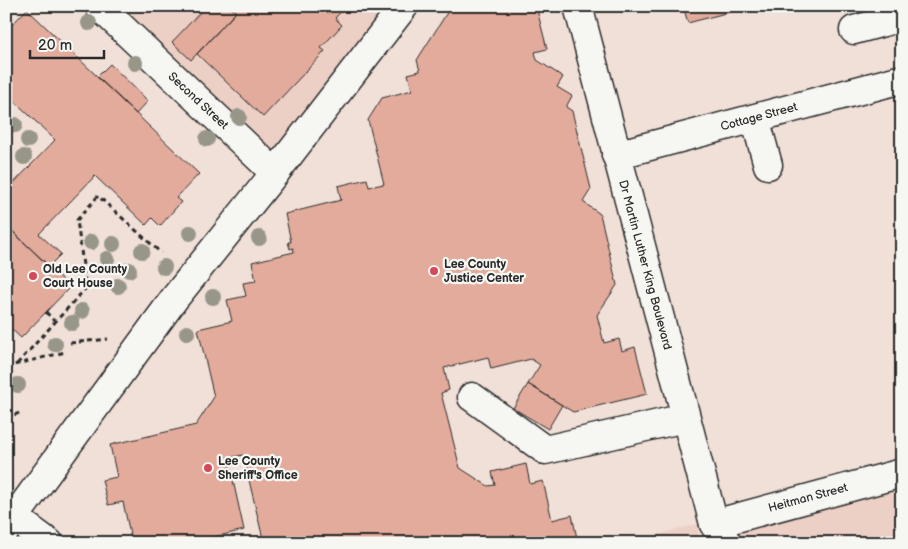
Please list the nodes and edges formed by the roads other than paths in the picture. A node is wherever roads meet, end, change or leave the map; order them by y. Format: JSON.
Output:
{"nodes":[{"id":1,"x":99,"y":6,"type":"edge"},
{"id":2,"x":404,"y":6,"type":"edge"},
{"id":3,"x":577,"y":8,"type":"edge"},
{"id":4,"x":902,"y":17,"type":"edge"},
{"id":5,"x":854,"y":30,"type":"dead end"},
{"id":6,"x":902,"y":79,"type":"edge"},
{"id":7,"x":755,"y":118,"type":"junction"},
{"id":8,"x":616,"y":155,"type":"junction"},
{"id":9,"x":768,"y":165,"type":"dead end"},
{"id":10,"x":275,"y":174,"type":"junction"},
{"id":11,"x":472,"y":397,"type":"dead end"},
{"id":12,"x":685,"y":418,"type":"junction"},
{"id":13,"x":902,"y":473,"type":"edge"},
{"id":14,"x":9,"y":520,"type":"edge"},
{"id":15,"x":717,"y":536,"type":"edge"},
{"id":16,"x":49,"y":543,"type":"edge"}],
"edges":[{"from":1,"to":10,"type":"main road","name":"Second Street"},
{"from":2,"to":10,"type":"main road"},
{"from":3,"to":8,"type":"main road","name":"Dr Martin Luther King Boulevard"},
{"from":4,"to":5,"type":"main road"},
{"from":6,"to":7,"type":"main road","name":"Cottage Street"},
{"from":7,"to":8,"type":"main road","name":"Cottage Street"},
{"from":7,"to":9,"type":"main road"},
{"from":8,"to":12,"type":"main road","name":"Dr Martin Luther King Boulevard"},
{"from":10,"to":14,"type":"main road"},
{"from":11,"to":12,"type":"main road"},
{"from":12,"to":15,"type":"main road","name":"Dr Martin Luther King Boulevard"},
{"from":13,"to":15,"type":"main road","name":"Heitman Street"},
{"from":14,"to":16,"type":"main road"}]}
